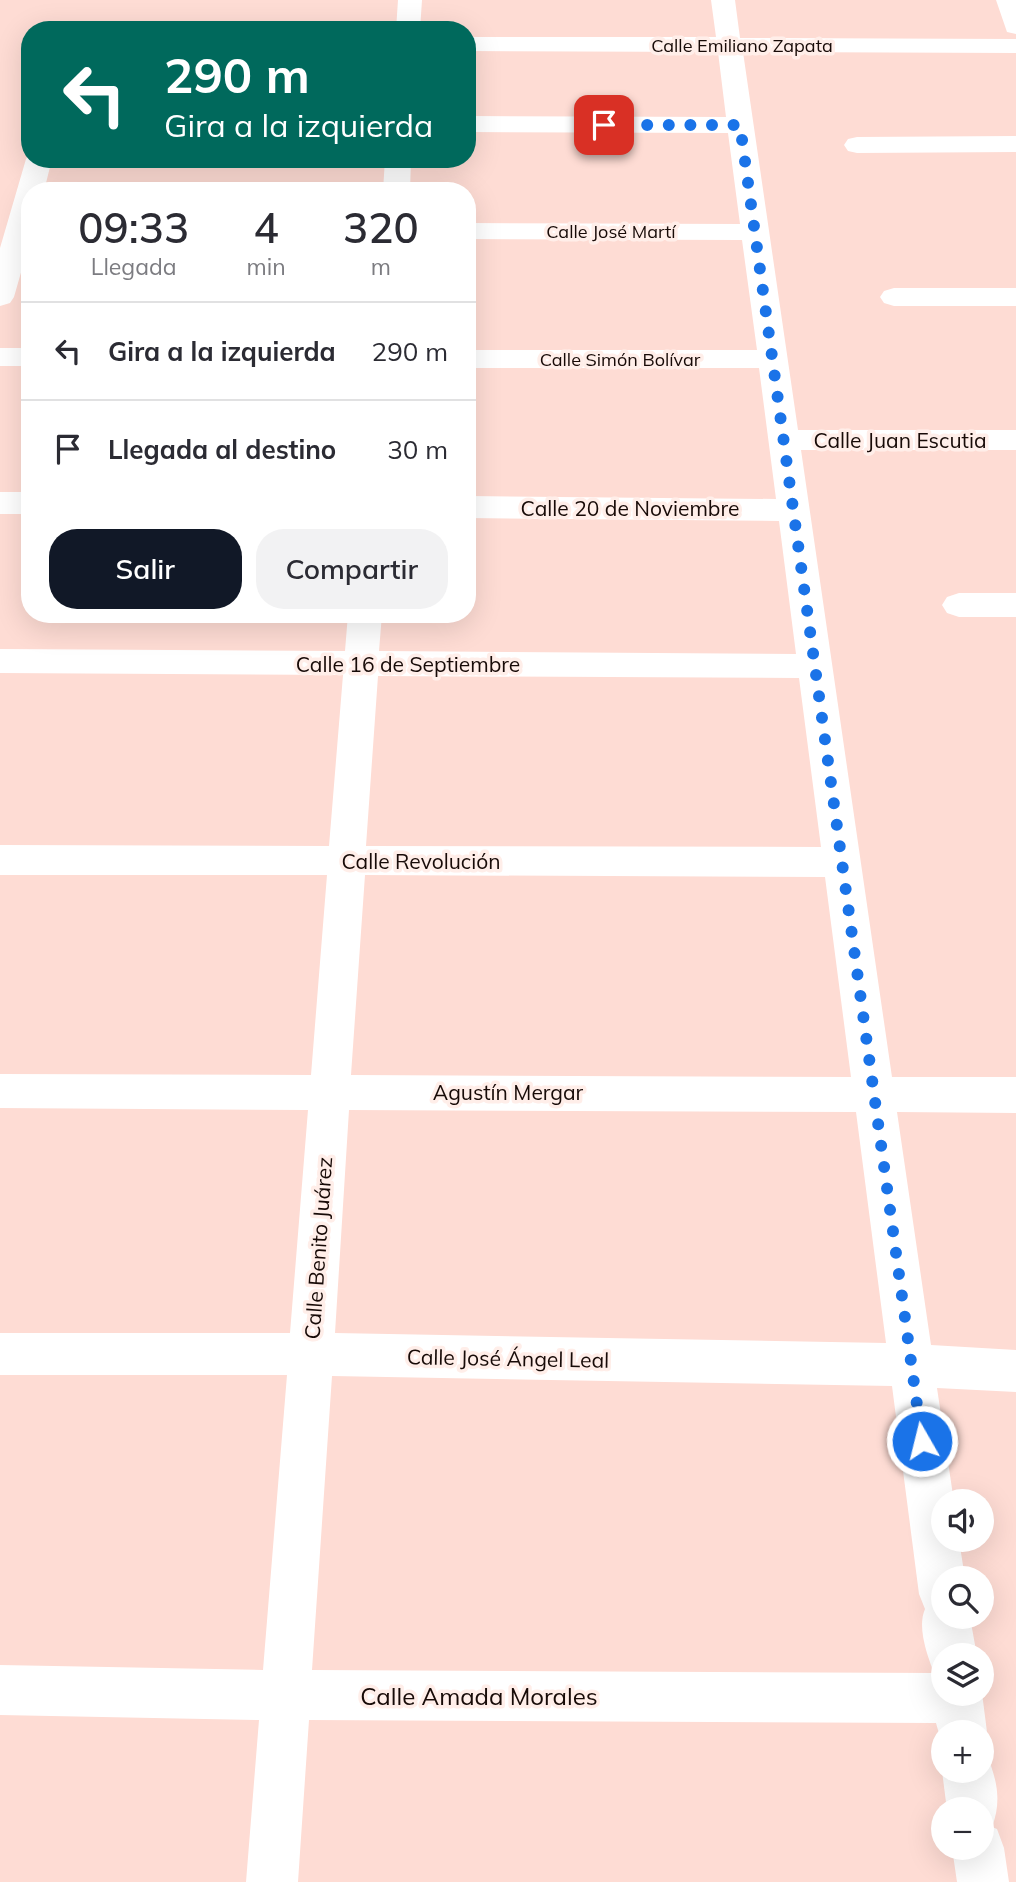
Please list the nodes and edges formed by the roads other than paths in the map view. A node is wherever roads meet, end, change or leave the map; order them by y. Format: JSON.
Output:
{"nodes":[{"id":1,"x":410,"y":0,"type":"edge"},
{"id":2,"x":723,"y":0,"type":"edge"},
{"id":3,"x":1008,"y":0,"type":"edge"},
{"id":4,"x":409,"y":21,"type":"edge"},
{"id":5,"x":1016,"y":27,"type":"edge"},
{"id":6,"x":476,"y":44,"type":"edge"},
{"id":7,"x":729,"y":45,"type":"junction"},
{"id":8,"x":1016,"y":46,"type":"edge"},
{"id":9,"x":476,"y":124,"type":"edge"},
{"id":10,"x":740,"y":125,"type":"junction"},
{"id":11,"x":1016,"y":144,"type":"edge"},
{"id":12,"x":857,"y":145,"type":"dead end"},
{"id":13,"x":16,"y":231,"type":"edge"},
{"id":14,"x":476,"y":232,"type":"edge"},
{"id":15,"x":755,"y":232,"type":"junction"},
{"id":16,"x":0,"y":297,"type":"edge"},
{"id":17,"x":894,"y":297,"type":"dead end"},
{"id":18,"x":1016,"y":297,"type":"edge"},
{"id":19,"x":0,"y":357,"type":"edge"},
{"id":20,"x":21,"y":357,"type":"edge"},
{"id":21,"x":476,"y":359,"type":"edge"},
{"id":22,"x":773,"y":359,"type":"junction"},
{"id":23,"x":784,"y":440,"type":"junction"},
{"id":24,"x":1016,"y":440,"type":"edge"},
{"id":25,"x":0,"y":503,"type":"edge"},
{"id":26,"x":21,"y":503,"type":"edge"},
{"id":27,"x":476,"y":507,"type":"edge"},
{"id":28,"x":793,"y":510,"type":"junction"},
{"id":29,"x":959,"y":605,"type":"dead end"},
{"id":30,"x":1016,"y":605,"type":"edge"},
{"id":31,"x":364,"y":623,"type":"edge"},
{"id":32,"x":0,"y":662,"type":"edge"},
{"id":33,"x":361,"y":664,"type":"junction"},
{"id":34,"x":815,"y":666,"type":"junction"},
{"id":35,"x":0,"y":860,"type":"edge"},
{"id":36,"x":347,"y":860,"type":"junction"},
{"id":37,"x":842,"y":862,"type":"junction"},
{"id":38,"x":0,"y":1091,"type":"edge"},
{"id":39,"x":330,"y":1092,"type":"junction"},
{"id":40,"x":874,"y":1093,"type":"junction"},
{"id":41,"x":1016,"y":1095,"type":"edge"},
{"id":42,"x":0,"y":1354,"type":"edge"},
{"id":43,"x":310,"y":1354,"type":"junction"},
{"id":44,"x":912,"y":1365,"type":"junction"},
{"id":45,"x":1016,"y":1371,"type":"edge"},
{"id":46,"x":939,"y":1566,"type":"edge"},
{"id":47,"x":0,"y":1690,"type":"edge"},
{"id":48,"x":285,"y":1695,"type":"junction"},
{"id":49,"x":931,"y":1695,"type":"edge"},
{"id":50,"x":980,"y":1860,"type":"edge"},
{"id":51,"x":272,"y":1882,"type":"edge"},
{"id":52,"x":983,"y":1882,"type":"edge"}],
"edges":[{"from":1,"to":4,"type":"street"},
{"from":2,"to":7,"type":"street"},
{"from":3,"to":5,"type":"street"},
{"from":6,"to":7,"type":"street","name":"Calle Emiliano Zapata"},
{"from":7,"to":8,"type":"street","name":"Calle Emiliano Zapata"},
{"from":7,"to":10,"type":"street"},
{"from":9,"to":10,"type":"street"},
{"from":10,"to":15,"type":"street"},
{"from":11,"to":12,"type":"street"},
{"from":13,"to":16,"type":"street"},
{"from":14,"to":15,"type":"street","name":"Calle José Martí"},
{"from":15,"to":22,"type":"street"},
{"from":17,"to":18,"type":"street"},
{"from":19,"to":20,"type":"street"},
{"from":21,"to":22,"type":"street","name":"Calle Simón Bolívar"},
{"from":22,"to":23,"type":"street"},
{"from":23,"to":24,"type":"street","name":"Calle Juan Escutia"},
{"from":23,"to":28,"type":"street"},
{"from":25,"to":26,"type":"street"},
{"from":27,"to":28,"type":"street","name":"Calle 20 de Noviembre"},
{"from":28,"to":34,"type":"street"},
{"from":29,"to":30,"type":"street"},
{"from":31,"to":33,"type":"street","name":"Calle Benito Juárez"},
{"from":32,"to":33,"type":"street","name":"Calle 16 de Septiembre"},
{"from":33,"to":34,"type":"street","name":"Calle 16 de Septiembre"},
{"from":33,"to":36,"type":"street","name":"Calle Benito Juárez"},
{"from":34,"to":37,"type":"street"},
{"from":35,"to":36,"type":"street","name":"Calle Revolución"},
{"from":36,"to":37,"type":"street","name":"Calle Revolución"},
{"from":36,"to":39,"type":"street","name":"Calle Benito Juárez"},
{"from":37,"to":40,"type":"street"},
{"from":38,"to":39,"type":"street","name":"Agustín Mergar"},
{"from":39,"to":40,"type":"street","name":"Agustín Mergar"},
{"from":39,"to":43,"type":"street","name":"Calle Benito Juárez"},
{"from":40,"to":41,"type":"street","name":"Agustín Mergar"},
{"from":40,"to":44,"type":"street"},
{"from":42,"to":43,"type":"street","name":"Calle José Ángel Leal"},
{"from":43,"to":44,"type":"street","name":"Calle José Ángel Leal"},
{"from":43,"to":48,"type":"street","name":"Calle Benito Juárez"},
{"from":44,"to":45,"type":"street","name":"Calle José Ángel Leal"},
{"from":44,"to":46,"type":"street"},
{"from":47,"to":48,"type":"street","name":"Calle Amada Morales"},
{"from":48,"to":49,"type":"street","name":"Calle Amada Morales"},
{"from":48,"to":51,"type":"street","name":"Calle Benito Juárez"},
{"from":50,"to":52,"type":"street"}]}
